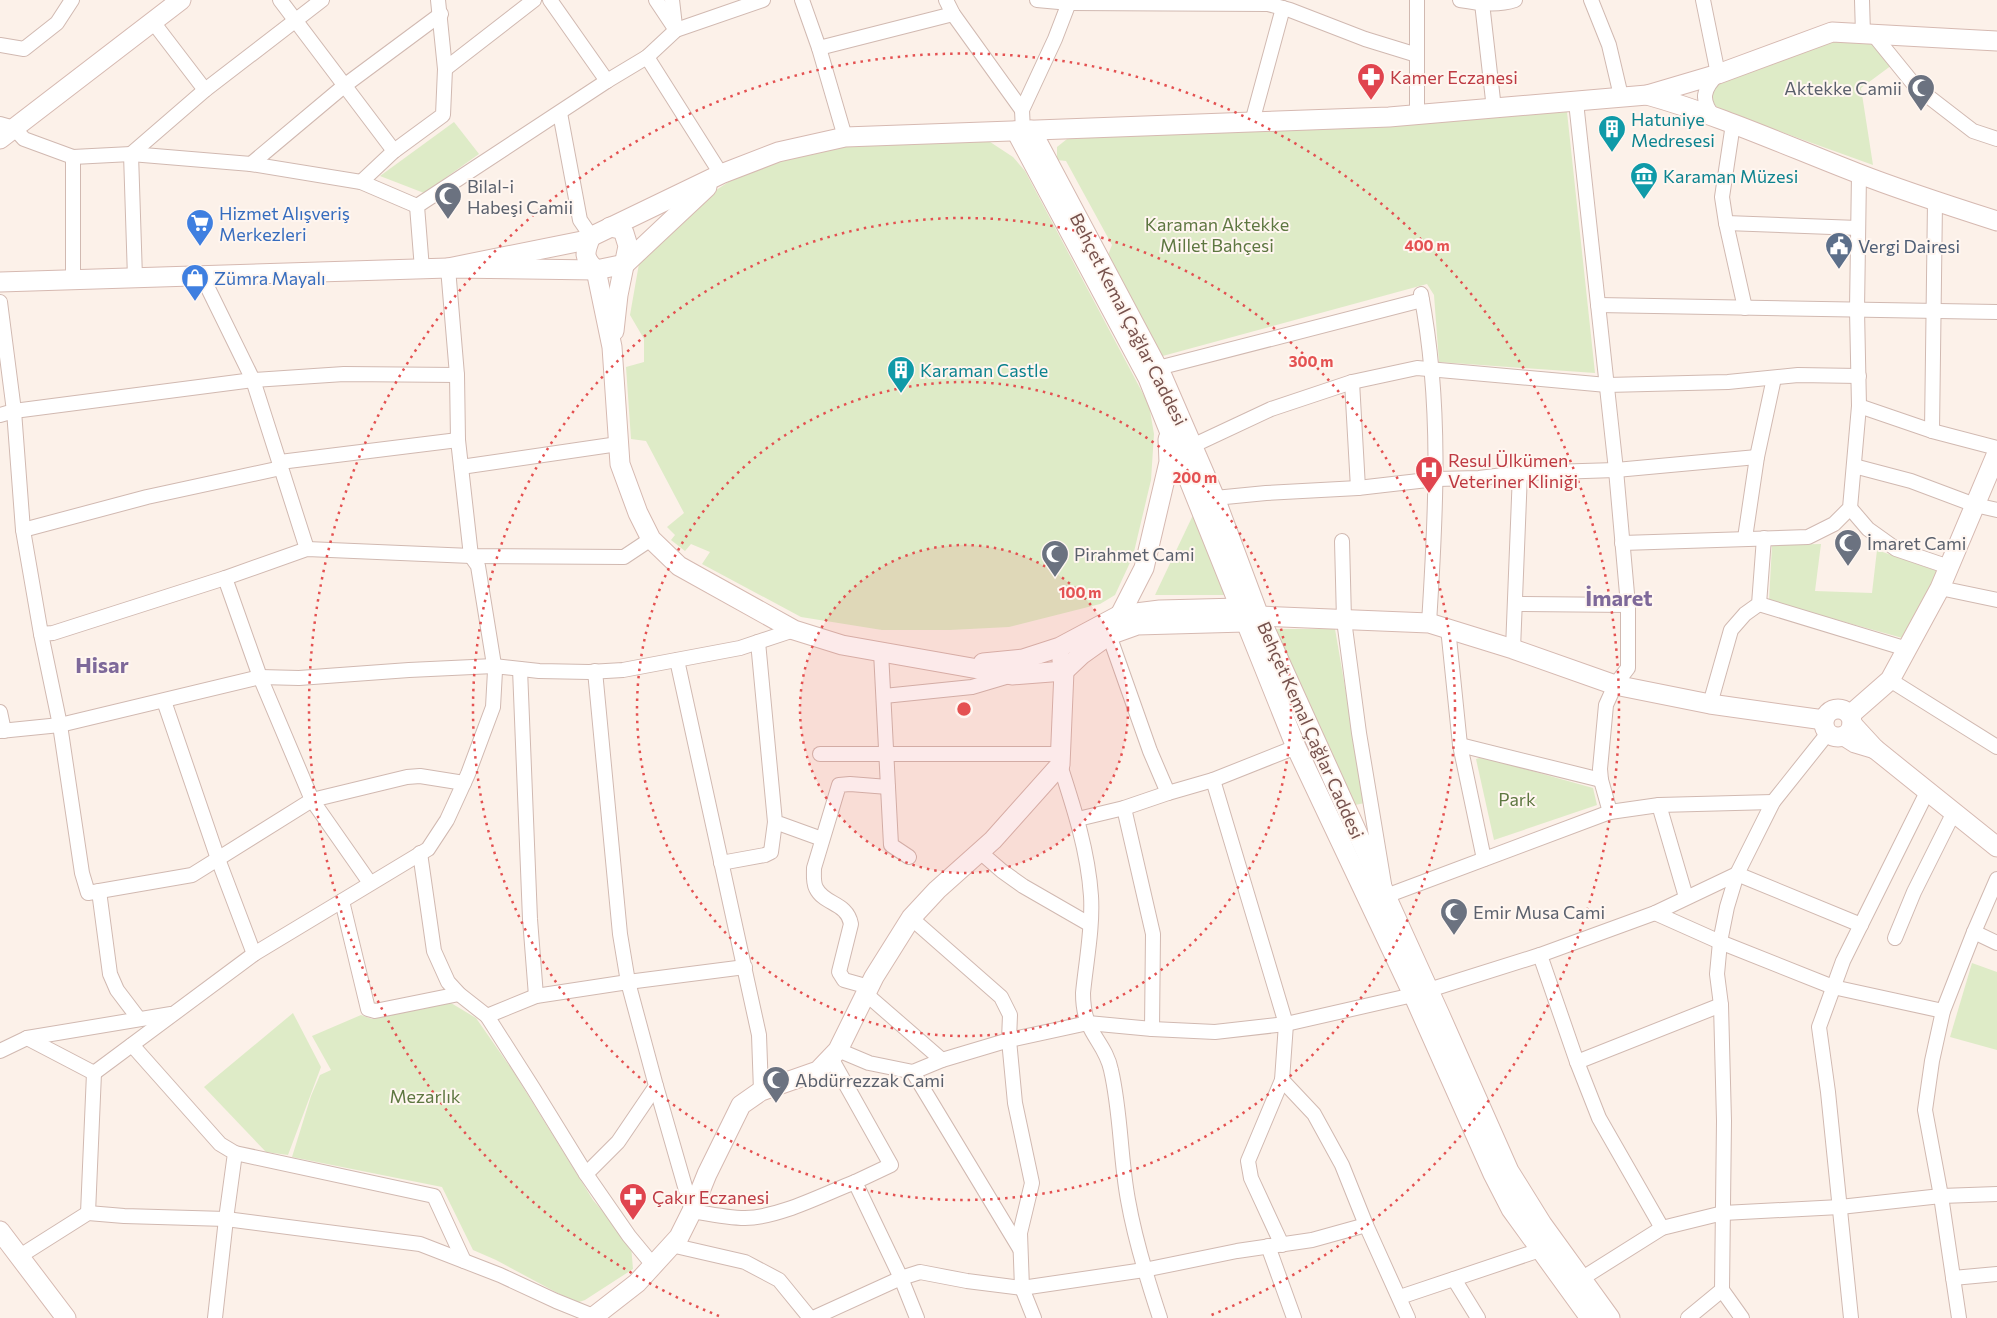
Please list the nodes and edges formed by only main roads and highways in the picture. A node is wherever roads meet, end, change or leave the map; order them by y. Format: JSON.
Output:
{"nodes":[{"id":1,"x":181,"y":0,"type":"edge"},
{"id":2,"x":1997,"y":41,"type":"edge"},
{"id":3,"x":1647,"y":95,"type":"junction"},
{"id":4,"x":5,"y":130,"type":"edge"},
{"id":5,"x":1023,"y":131,"type":"junction"},
{"id":6,"x":721,"y":174,"type":"junction"},
{"id":7,"x":1964,"y":210,"type":"junction"},
{"id":8,"x":1997,"y":221,"type":"edge"},
{"id":9,"x":610,"y":227,"type":"junction"},
{"id":10,"x":1997,"y":230,"type":"edge"},
{"id":11,"x":591,"y":236,"type":"junction"},
{"id":12,"x":626,"y":264,"type":"junction"},
{"id":13,"x":448,"y":268,"type":"junction"},
{"id":14,"x":596,"y":270,"type":"junction"},
{"id":15,"x":0,"y":282,"type":"edge"},
{"id":16,"x":612,"y":347,"type":"junction"},
{"id":17,"x":1167,"y":425,"type":"junction"},
{"id":18,"x":1997,"y":453,"type":"edge"},
{"id":19,"x":1120,"y":615,"type":"junction"},
{"id":20,"x":1248,"y":616,"type":"junction"},
{"id":21,"x":1060,"y":647,"type":"junction"},
{"id":22,"x":959,"y":666,"type":"junction"},
{"id":23,"x":1064,"y":671,"type":"junction"},
{"id":24,"x":1840,"y":726,"type":"junction"},
{"id":25,"x":1995,"y":841,"type":"edge"},
{"id":26,"x":1421,"y":992,"type":"junction"},
{"id":27,"x":0,"y":1231,"type":"edge"},
{"id":28,"x":595,"y":1317,"type":"edge"},
{"id":29,"x":66,"y":1318,"type":"edge"},
{"id":30,"x":1590,"y":1318,"type":"edge"},
{"id":31,"x":1610,"y":1318,"type":"edge"}],
"edges":[{"from":1,"to":4,"type":"main road"},
{"from":2,"to":3,"type":"main road"},
{"from":3,"to":5,"type":"main road"},
{"from":3,"to":7,"type":"main road"},
{"from":5,"to":6,"type":"main road"},
{"from":5,"to":17,"type":"main road","name":"Behçet Kemal Çağlar Caddesi"},
{"from":5,"to":20,"type":"main road","name":"Behçet Kemal Çağlar Caddesi"},
{"from":6,"to":9,"type":"main road"},
{"from":6,"to":12,"type":"main road"},
{"from":7,"to":8,"type":"main road"},
{"from":7,"to":10,"type":"main road"},
{"from":9,"to":11,"type":"main road"},
{"from":9,"to":12,"type":"main road"},
{"from":11,"to":13,"type":"main road"},
{"from":11,"to":14,"type":"main road"},
{"from":12,"to":14,"type":"main road"},
{"from":12,"to":16,"type":"main road"},
{"from":13,"to":14,"type":"main road"},
{"from":13,"to":15,"type":"main road"},
{"from":14,"to":16,"type":"main road"},
{"from":16,"to":22,"type":"main road"},
{"from":17,"to":19,"type":"main road"},
{"from":17,"to":20,"type":"main road","name":"Behçet Kemal Çağlar Caddesi"},
{"from":18,"to":24,"type":"main road"},
{"from":19,"to":20,"type":"main road"},
{"from":19,"to":21,"type":"main road"},
{"from":20,"to":23,"type":"main road"},
{"from":20,"to":24,"type":"main road"},
{"from":20,"to":26,"type":"main road","name":"Behçet Kemal Çağlar Caddesi"},
{"from":20,"to":26,"type":"main road","name":"Behçet Kemal Çağlar Caddesi"},
{"from":21,"to":22,"type":"main road"},
{"from":21,"to":23,"type":"main road"},
{"from":22,"to":23,"type":"main road"},
{"from":23,"to":28,"type":"main road"},
{"from":24,"to":25,"type":"main road"},
{"from":26,"to":30,"type":"main road","name":"Behçet Kemal Çağlar Caddesi"},
{"from":26,"to":31,"type":"main road","name":"Behçet Kemal Çağlar Caddesi"},
{"from":27,"to":29,"type":"main road"}]}
